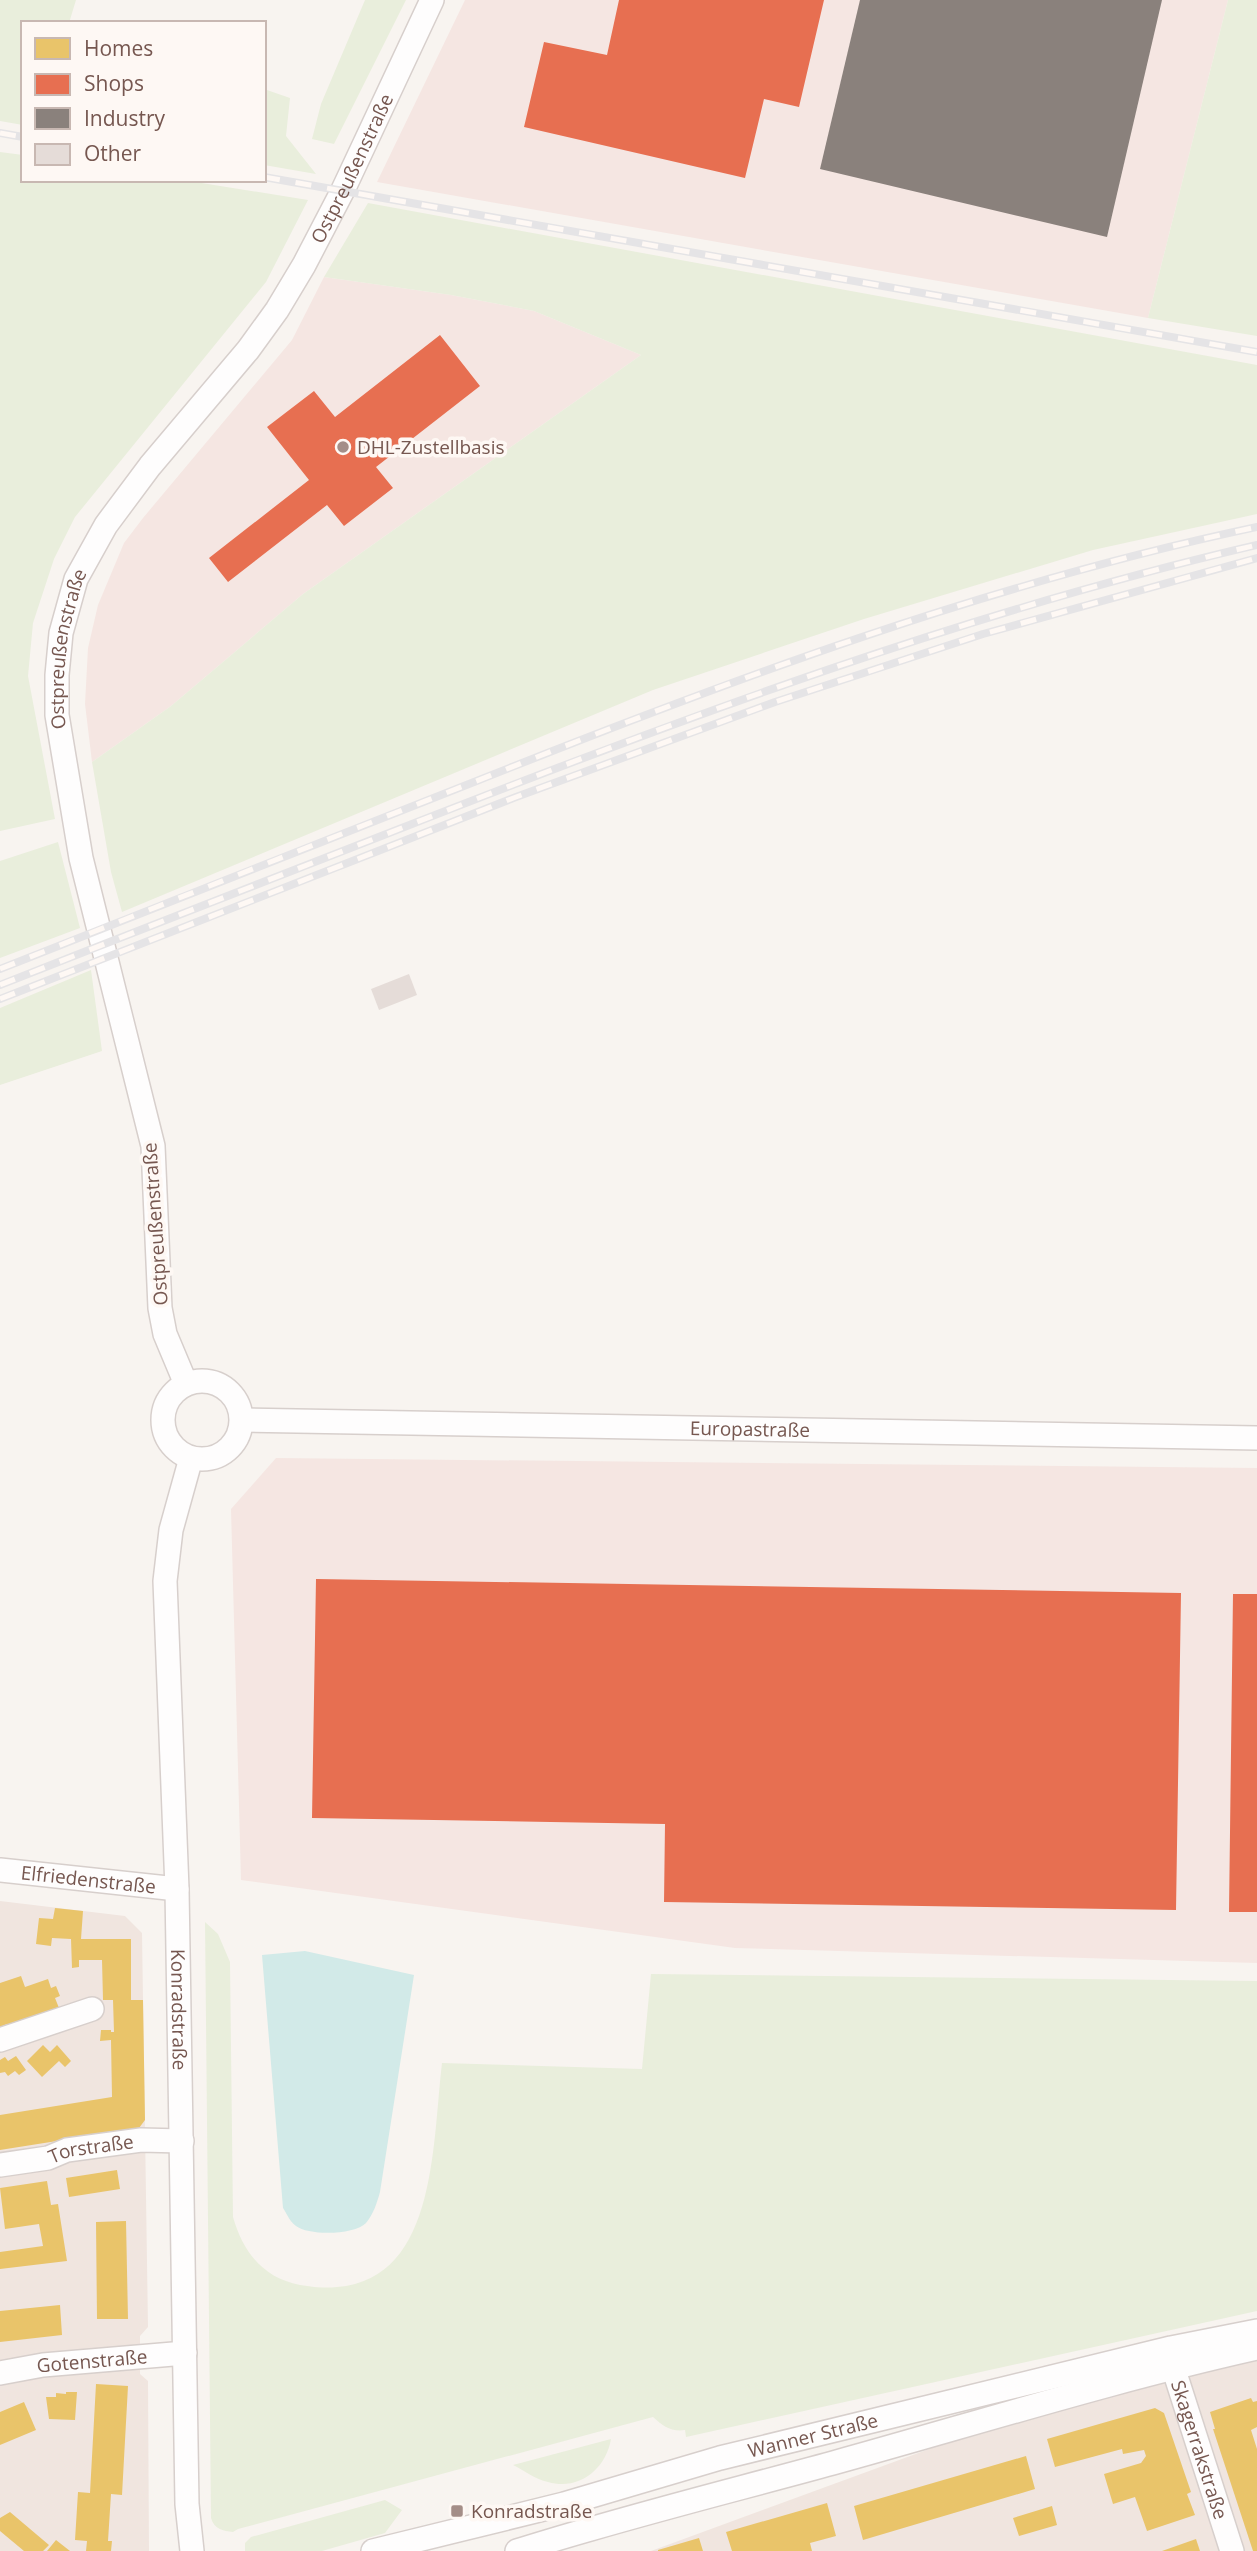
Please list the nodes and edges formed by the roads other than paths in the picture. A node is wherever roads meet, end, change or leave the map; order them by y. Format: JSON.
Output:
{"nodes":[{"id":1,"x":432,"y":0,"type":"edge"},
{"id":2,"x":186,"y":1384,"type":"junction"},
{"id":3,"x":242,"y":1420,"type":"junction"},
{"id":4,"x":1257,"y":1438,"type":"edge"},
{"id":5,"x":191,"y":1458,"type":"junction"},
{"id":6,"x":0,"y":1870,"type":"edge"},
{"id":7,"x":177,"y":1889,"type":"junction"},
{"id":8,"x":92,"y":2009,"type":"dead end"},
{"id":9,"x":0,"y":2040,"type":"edge"},
{"id":10,"x":182,"y":2141,"type":"junction"},
{"id":11,"x":0,"y":2165,"type":"edge"},
{"id":12,"x":1257,"y":2331,"type":"edge"},
{"id":13,"x":1257,"y":2348,"type":"edge"},
{"id":14,"x":185,"y":2353,"type":"junction"},
{"id":15,"x":1172,"y":2357,"type":"junction"},
{"id":16,"x":0,"y":2374,"type":"edge"},
{"id":17,"x":192,"y":2551,"type":"edge"},
{"id":18,"x":373,"y":2551,"type":"edge"},
{"id":19,"x":517,"y":2551,"type":"edge"},
{"id":20,"x":1232,"y":2551,"type":"edge"}],
"edges":[{"from":1,"to":2,"type":"street","name":"Ostpreußenstraße"},
{"from":2,"to":3,"type":"street"},
{"from":2,"to":5,"type":"street"},
{"from":3,"to":4,"type":"street","name":"Europastraße"},
{"from":3,"to":5,"type":"street"},
{"from":5,"to":7,"type":"street"},
{"from":6,"to":7,"type":"street","name":"Elfriedenstraße"},
{"from":7,"to":10,"type":"street","name":"Konradstraße"},
{"from":8,"to":9,"type":"street"},
{"from":10,"to":11,"type":"street","name":"Torstraße"},
{"from":10,"to":14,"type":"street","name":"Konradstraße"},
{"from":12,"to":15,"type":"street","name":"Wanner Straße"},
{"from":13,"to":15,"type":"street","name":"Wanner Straße"},
{"from":14,"to":16,"type":"street","name":"Gotenstraße"},
{"from":14,"to":17,"type":"street","name":"Konradstraße"},
{"from":15,"to":18,"type":"street","name":"Wanner Straße"},
{"from":15,"to":19,"type":"street","name":"Wanner Straße"},
{"from":15,"to":20,"type":"street","name":"Skagerrakstraße"}]}
